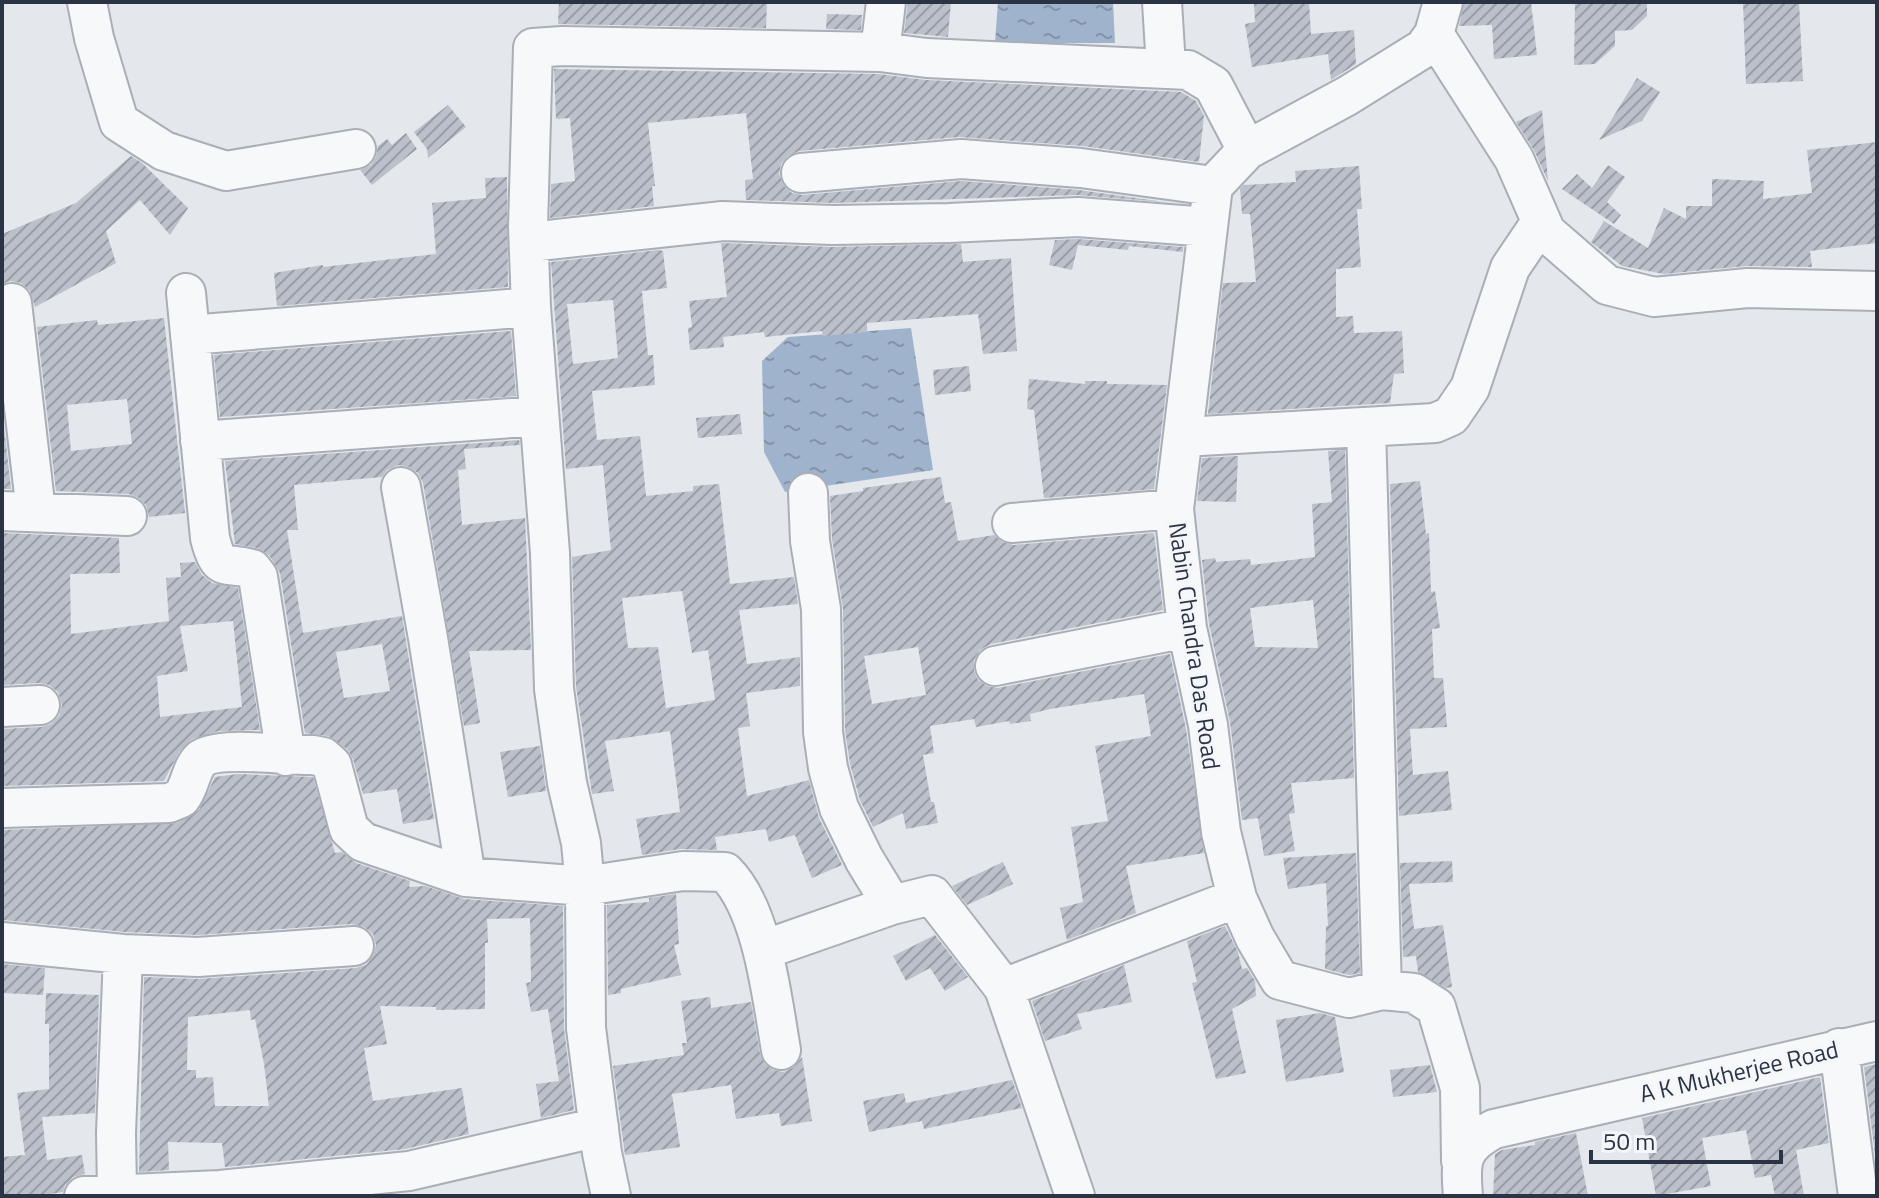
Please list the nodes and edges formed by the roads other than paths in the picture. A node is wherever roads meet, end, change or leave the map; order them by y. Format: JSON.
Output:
{"nodes":[{"id":1,"x":87,"y":2,"type":"edge"},
{"id":2,"x":886,"y":2,"type":"edge"},
{"id":3,"x":1162,"y":2,"type":"edge"},
{"id":4,"x":1438,"y":18,"type":"edge"},
{"id":5,"x":880,"y":52,"type":"junction"},
{"id":6,"x":1166,"y":67,"type":"junction"},
{"id":7,"x":356,"y":149,"type":"dead end"},
{"id":8,"x":1247,"y":150,"type":"junction"},
{"id":9,"x":1081,"y":168,"type":"junction"},
{"id":10,"x":801,"y":173,"type":"dead end"},
{"id":11,"x":1213,"y":186,"type":"junction"},
{"id":12,"x":1078,"y":217,"type":"junction"},
{"id":13,"x":1541,"y":222,"type":"junction"},
{"id":14,"x":1208,"y":227,"type":"junction"},
{"id":15,"x":530,"y":242,"type":"junction"},
{"id":16,"x":1877,"y":291,"type":"edge"},
{"id":17,"x":186,"y":293,"type":"dead end"},
{"id":18,"x":12,"y":303,"type":"dead end"},
{"id":19,"x":531,"y":307,"type":"junction"},
{"id":20,"x":190,"y":335,"type":"junction"},
{"id":21,"x":539,"y":416,"type":"junction"},
{"id":22,"x":1366,"y":427,"type":"junction"},
{"id":23,"x":1183,"y":437,"type":"junction"},
{"id":24,"x":200,"y":441,"type":"junction"},
{"id":25,"x":401,"y":487,"type":"dead end"},
{"id":26,"x":808,"y":493,"type":"dead end"},
{"id":27,"x":1174,"y":509,"type":"junction"},
{"id":28,"x":19,"y":512,"type":"edge"},
{"id":29,"x":127,"y":516,"type":"dead end"},
{"id":30,"x":1012,"y":523,"type":"dead end"},
{"id":31,"x":1187,"y":628,"type":"junction"},
{"id":32,"x":995,"y":666,"type":"dead end"},
{"id":33,"x":40,"y":705,"type":"dead end"},
{"id":34,"x":2,"y":707,"type":"edge"},
{"id":35,"x":286,"y":756,"type":"junction"},
{"id":36,"x":2,"y":808,"type":"edge"},
{"id":37,"x":466,"y":877,"type":"junction"},
{"id":38,"x":585,"y":886,"type":"junction"},
{"id":39,"x":1237,"y":898,"type":"junction"},
{"id":40,"x":892,"y":905,"type":"junction"},
{"id":41,"x":2,"y":942,"type":"edge"},
{"id":42,"x":354,"y":946,"type":"dead end"},
{"id":43,"x":763,"y":950,"type":"junction"},
{"id":44,"x":123,"y":954,"type":"junction"},
{"id":45,"x":1004,"y":988,"type":"junction"},
{"id":46,"x":1382,"y":990,"type":"junction"},
{"id":47,"x":1877,"y":1041,"type":"edge"},
{"id":48,"x":1839,"y":1048,"type":"junction"},
{"id":49,"x":781,"y":1050,"type":"dead end"},
{"id":50,"x":599,"y":1127,"type":"junction"},
{"id":51,"x":1462,"y":1179,"type":"edge"},
{"id":52,"x":341,"y":1187,"type":"edge"},
{"id":53,"x":220,"y":1193,"type":"edge"},
{"id":54,"x":101,"y":1194,"type":"edge"},
{"id":55,"x":611,"y":1196,"type":"edge"},
{"id":56,"x":1075,"y":1196,"type":"edge"},
{"id":57,"x":1858,"y":1196,"type":"edge"}],
"edges":[{"from":1,"to":7,"type":"street"},
{"from":2,"to":5,"type":"street"},
{"from":3,"to":6,"type":"street"},
{"from":4,"to":8,"type":"street"},
{"from":4,"to":13,"type":"street"},
{"from":5,"to":6,"type":"street"},
{"from":5,"to":15,"type":"street"},
{"from":6,"to":8,"type":"street"},
{"from":8,"to":11,"type":"street"},
{"from":9,"to":10,"type":"street"},
{"from":9,"to":11,"type":"street"},
{"from":9,"to":12,"type":"street"},
{"from":11,"to":14,"type":"street","name":"Nabin Chandra Das Road"},
{"from":12,"to":14,"type":"street"},
{"from":12,"to":15,"type":"street"},
{"from":13,"to":16,"type":"street"},
{"from":13,"to":22,"type":"street"},
{"from":14,"to":23,"type":"street","name":"Nabin Chandra Das Road"},
{"from":15,"to":19,"type":"street"},
{"from":17,"to":20,"type":"street"},
{"from":18,"to":28,"type":"street"},
{"from":19,"to":20,"type":"street"},
{"from":19,"to":21,"type":"street"},
{"from":20,"to":24,"type":"street"},
{"from":21,"to":24,"type":"street"},
{"from":21,"to":38,"type":"street"},
{"from":22,"to":23,"type":"street"},
{"from":22,"to":46,"type":"street"},
{"from":23,"to":27,"type":"street","name":"Nabin Chandra Das Road"},
{"from":24,"to":35,"type":"street"},
{"from":25,"to":37,"type":"street"},
{"from":26,"to":40,"type":"street"},
{"from":27,"to":30,"type":"street"},
{"from":27,"to":31,"type":"street","name":"Nabin Chandra Das Road"},
{"from":28,"to":29,"type":"street"},
{"from":31,"to":32,"type":"street"},
{"from":31,"to":39,"type":"street","name":"Nabin Chandra Das Road"},
{"from":33,"to":34,"type":"street"},
{"from":35,"to":36,"type":"street"},
{"from":35,"to":37,"type":"street"},
{"from":37,"to":38,"type":"street"},
{"from":38,"to":43,"type":"street"},
{"from":38,"to":50,"type":"street"},
{"from":39,"to":45,"type":"street"},
{"from":39,"to":46,"type":"street","name":"Nabin Chandra Das Road"},
{"from":40,"to":43,"type":"street"},
{"from":40,"to":45,"type":"street"},
{"from":41,"to":44,"type":"street"},
{"from":42,"to":44,"type":"street"},
{"from":43,"to":49,"type":"street"},
{"from":44,"to":54,"type":"street"},
{"from":45,"to":56,"type":"street"},
{"from":46,"to":51,"type":"street","name":"Nabin Chandra Das Road"},
{"from":47,"to":48,"type":"street","name":"A K Mukherjee Road"},
{"from":48,"to":51,"type":"street","name":"A K Mukherjee Road"},
{"from":48,"to":57,"type":"street"},
{"from":50,"to":52,"type":"street"},
{"from":50,"to":55,"type":"street"},
{"from":52,"to":53,"type":"street"},
{"from":53,"to":54,"type":"street"}]}
